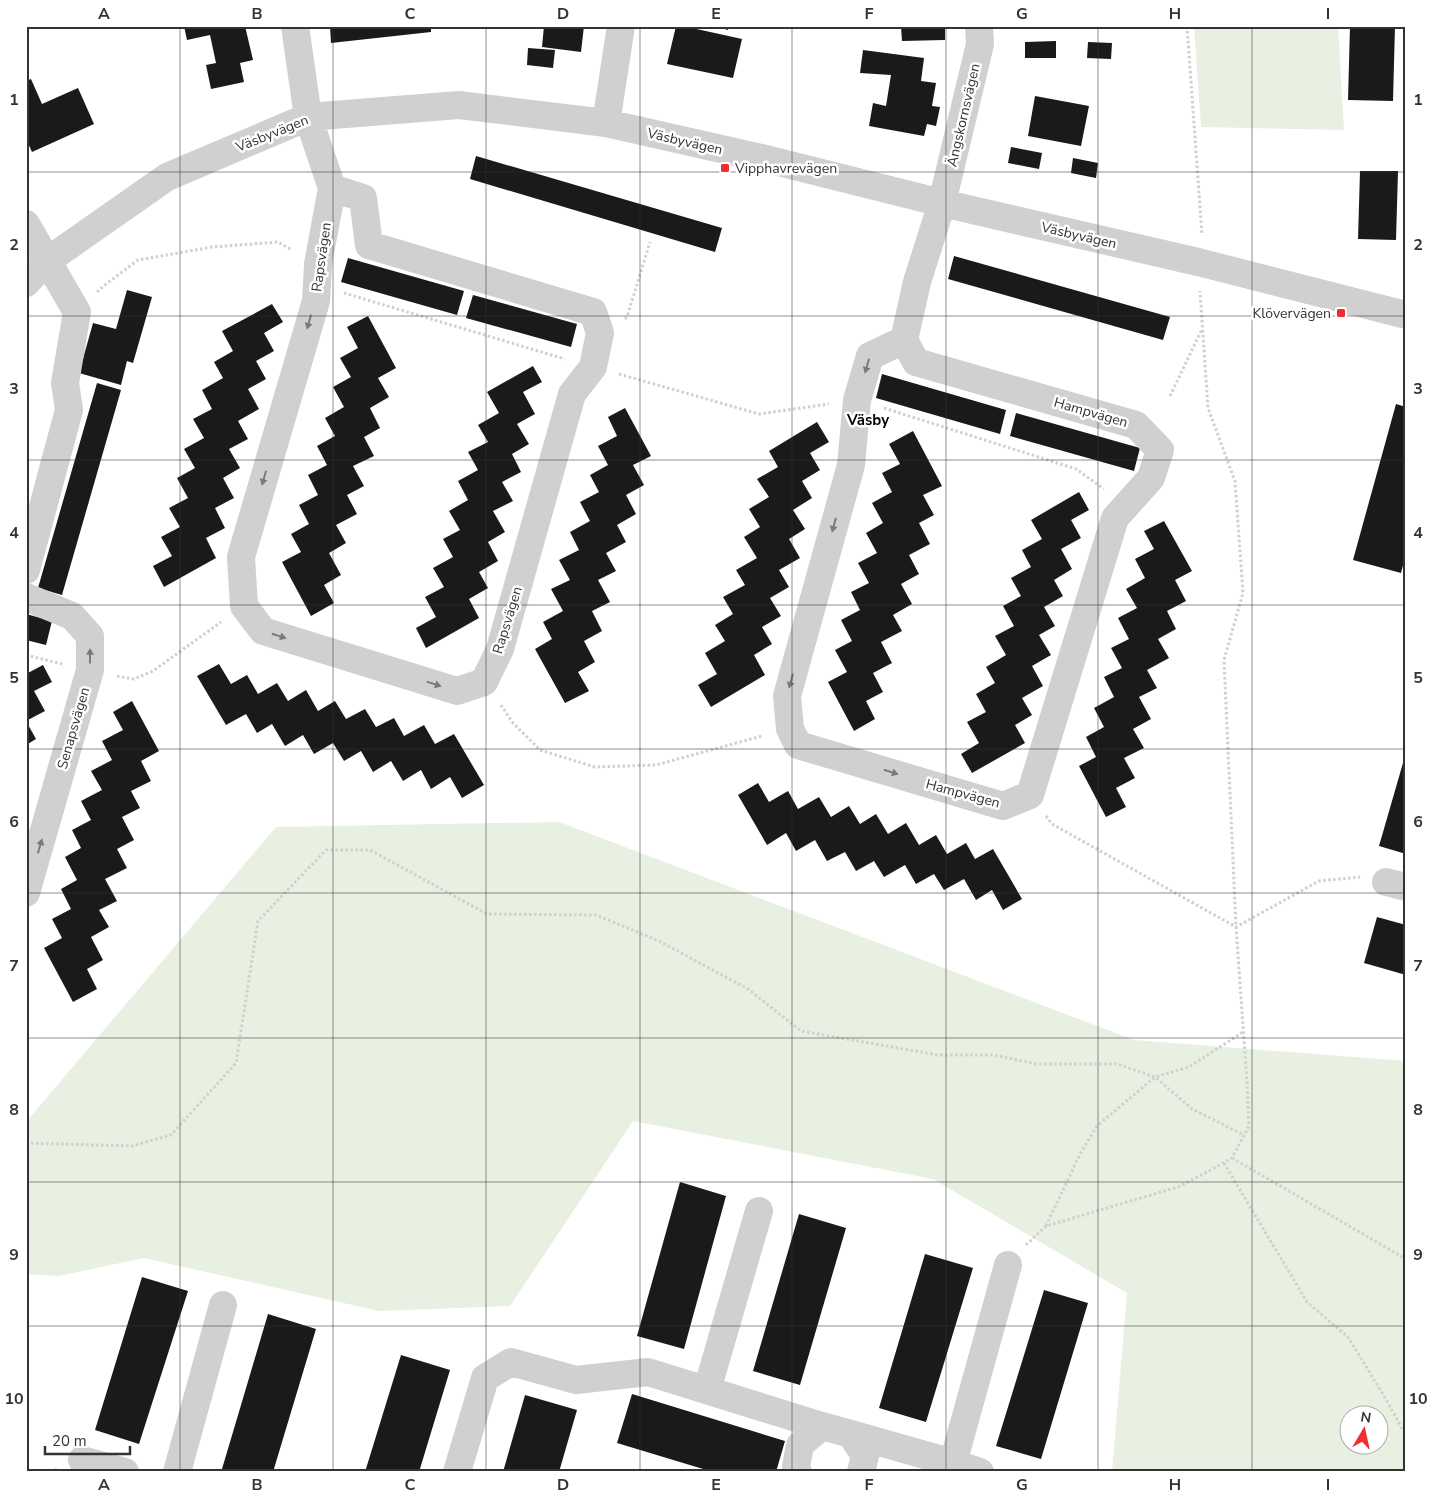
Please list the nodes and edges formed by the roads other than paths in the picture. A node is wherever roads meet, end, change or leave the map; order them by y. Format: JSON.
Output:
{"nodes":[{"id":1,"x":295,"y":26,"type":"edge"},
{"id":2,"x":621,"y":26,"type":"edge"},
{"id":3,"x":979,"y":26,"type":"edge"},
{"id":4,"x":308,"y":117,"type":"junction"},
{"id":5,"x":606,"y":123,"type":"junction"},
{"id":6,"x":332,"y":188,"type":"junction"},
{"id":7,"x":942,"y":203,"type":"junction"},
{"id":8,"x":26,"y":224,"type":"edge"},
{"id":9,"x":47,"y":261,"type":"junction"},
{"id":10,"x":26,"y":283,"type":"edge"},
{"id":11,"x":1406,"y":316,"type":"edge"},
{"id":12,"x":904,"y":340,"type":"junction"},
{"id":13,"x":26,"y":570,"type":"edge"},
{"id":14,"x":26,"y":597,"type":"edge"},
{"id":15,"x":26,"y":893,"type":"edge"},
{"id":16,"x":759,"y":1211,"type":"dead end"},
{"id":17,"x":1008,"y":1265,"type":"road end"},
{"id":18,"x":223,"y":1305,"type":"dead end"},
{"id":19,"x":707,"y":1390,"type":"junction"},
{"id":20,"x":822,"y":1426,"type":"junction"},
{"id":21,"x":851,"y":1434,"type":"junction"},
{"id":22,"x":82,"y":1460,"type":"dead end"},
{"id":23,"x":953,"y":1463,"type":"junction"},
{"id":24,"x":124,"y":1472,"type":"edge"},
{"id":25,"x":176,"y":1472,"type":"edge"},
{"id":26,"x":457,"y":1472,"type":"edge"},
{"id":27,"x":798,"y":1472,"type":"edge"},
{"id":28,"x":861,"y":1472,"type":"edge"},
{"id":29,"x":980,"y":1472,"type":"edge"}],
"edges":[{"from":1,"to":4,"type":"street","name":"Rapsvägen"},
{"from":2,"to":5,"type":"street"},
{"from":3,"to":7,"type":"street","name":"Ängskornsvägen"},
{"from":4,"to":5,"type":"street","name":"Väsbyvägen"},
{"from":4,"to":6,"type":"street","name":"Rapsvägen"},
{"from":4,"to":9,"type":"street","name":"Väsbyvägen"},
{"from":5,"to":7,"type":"street","name":"Väsbyvägen"},
{"from":6,"to":6,"type":"street","name":"Rapsvägen","one_way":true},
{"from":7,"to":11,"type":"street","name":"Väsbyvägen"},
{"from":7,"to":12,"type":"street"},
{"from":8,"to":9,"type":"street"},
{"from":9,"to":10,"type":"street","name":"Väsbyvägen"},
{"from":9,"to":13,"type":"street"},
{"from":12,"to":12,"type":"street","name":"Hampvägen","one_way":true},
{"from":15,"to":14,"type":"street","name":"Senapsvägen","one_way":true},
{"from":16,"to":19,"type":"street"},
{"from":17,"to":23,"type":"street"},
{"from":18,"to":25,"type":"street"},
{"from":19,"to":20,"type":"street"},
{"from":19,"to":26,"type":"street"},
{"from":20,"to":21,"type":"street"},
{"from":20,"to":27,"type":"street"},
{"from":21,"to":23,"type":"street"},
{"from":21,"to":28,"type":"street"},
{"from":22,"to":24,"type":"street"},
{"from":23,"to":29,"type":"street"}]}
